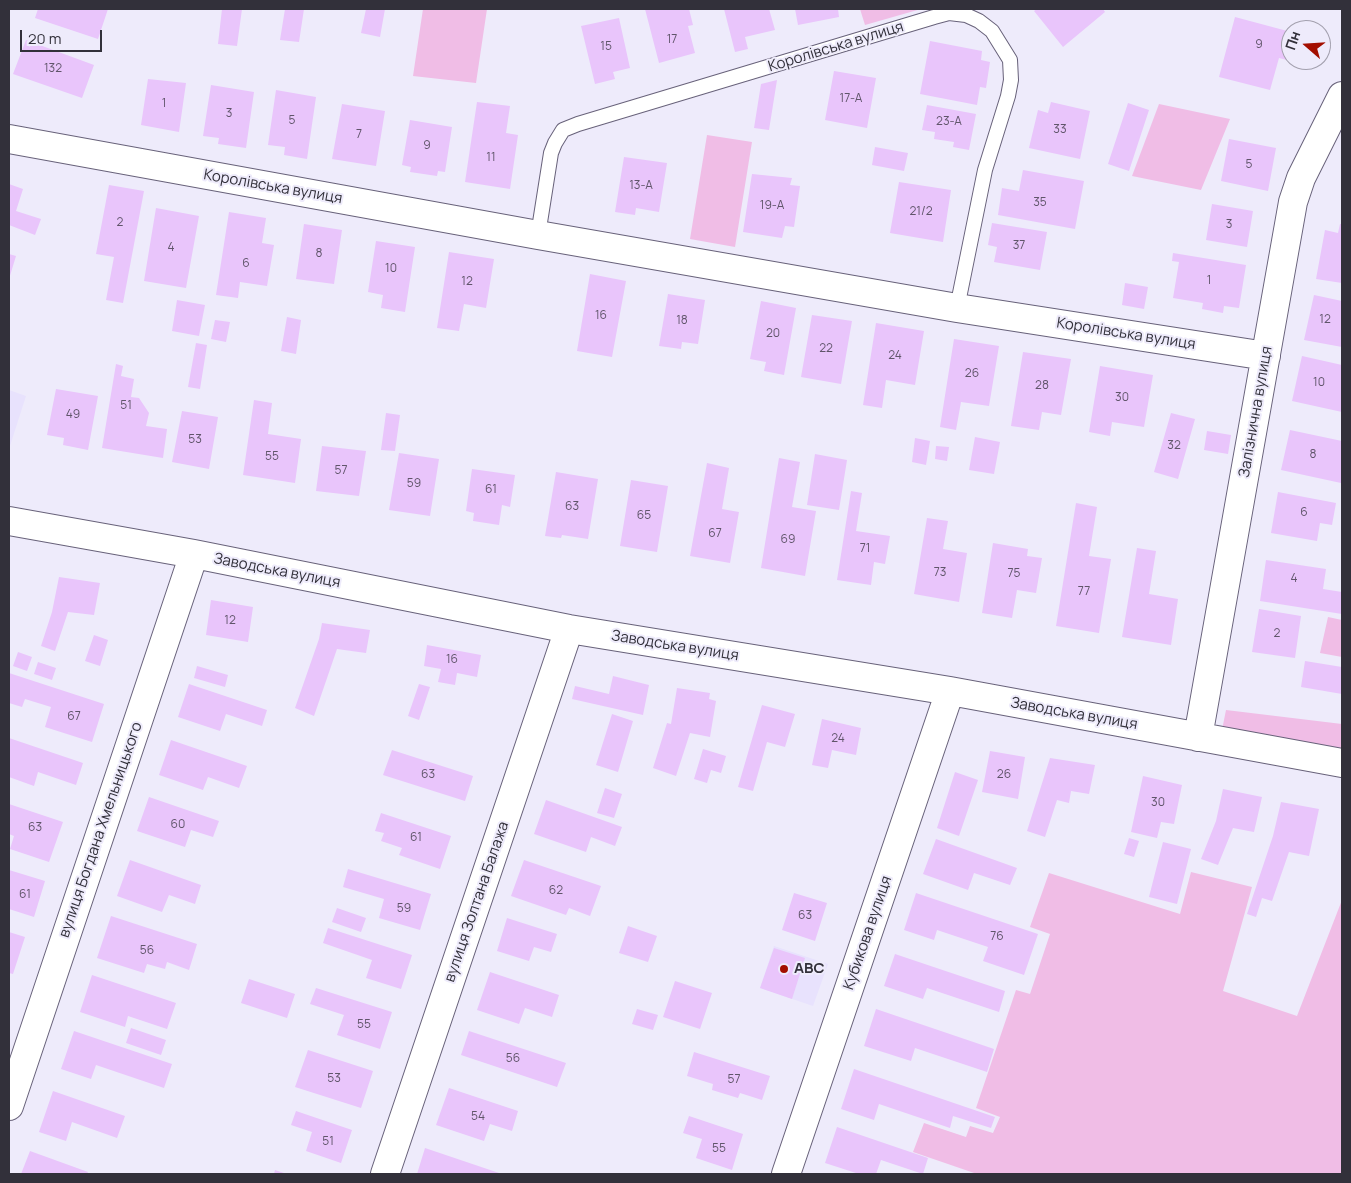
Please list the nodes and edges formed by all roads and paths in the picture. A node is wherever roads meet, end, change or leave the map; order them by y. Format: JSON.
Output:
{"nodes":[{"id":1,"x":1342,"y":96,"type":"edge"},
{"id":2,"x":9,"y":139,"type":"edge"},
{"id":3,"x":538,"y":235,"type":"junction"},
{"id":4,"x":957,"y":308,"type":"junction"},
{"id":5,"x":1266,"y":356,"type":"junction"},
{"id":6,"x":9,"y":521,"type":"edge"},
{"id":7,"x":194,"y":554,"type":"junction"},
{"id":8,"x":569,"y":629,"type":"junction"},
{"id":9,"x":950,"y":691,"type":"junction"},
{"id":10,"x":1198,"y":736,"type":"junction"},
{"id":11,"x":1342,"y":763,"type":"edge"},
{"id":12,"x":9,"y":1106,"type":"edge"},
{"id":13,"x":385,"y":1174,"type":"edge"},
{"id":14,"x":786,"y":1174,"type":"edge"}],
"edges":[{"from":1,"to":5,"type":"street","name":"Залізнична вулиця"},
{"from":2,"to":3,"type":"street","name":"Королівська вулиця"},
{"from":3,"to":4,"type":"street","name":"Королівська вулиця"},
{"from":3,"to":4,"type":"lane","name":"Королівська вулиця"},
{"from":4,"to":5,"type":"street","name":"Королівська вулиця"},
{"from":5,"to":10,"type":"street","name":"Залізнична вулиця"},
{"from":6,"to":7,"type":"street","name":"Заводська вулиця"},
{"from":7,"to":8,"type":"street","name":"Заводська вулиця"},
{"from":7,"to":12,"type":"street","name":"вулиця Богдана Хмельницького"},
{"from":8,"to":9,"type":"street","name":"Заводська вулиця"},
{"from":8,"to":13,"type":"street","name":"вулиця Золтана Балажа"},
{"from":9,"to":10,"type":"street","name":"Заводська вулиця"},
{"from":9,"to":14,"type":"street","name":"Кубикова вулиця"},
{"from":10,"to":11,"type":"street","name":"Заводська вулиця"}]}
